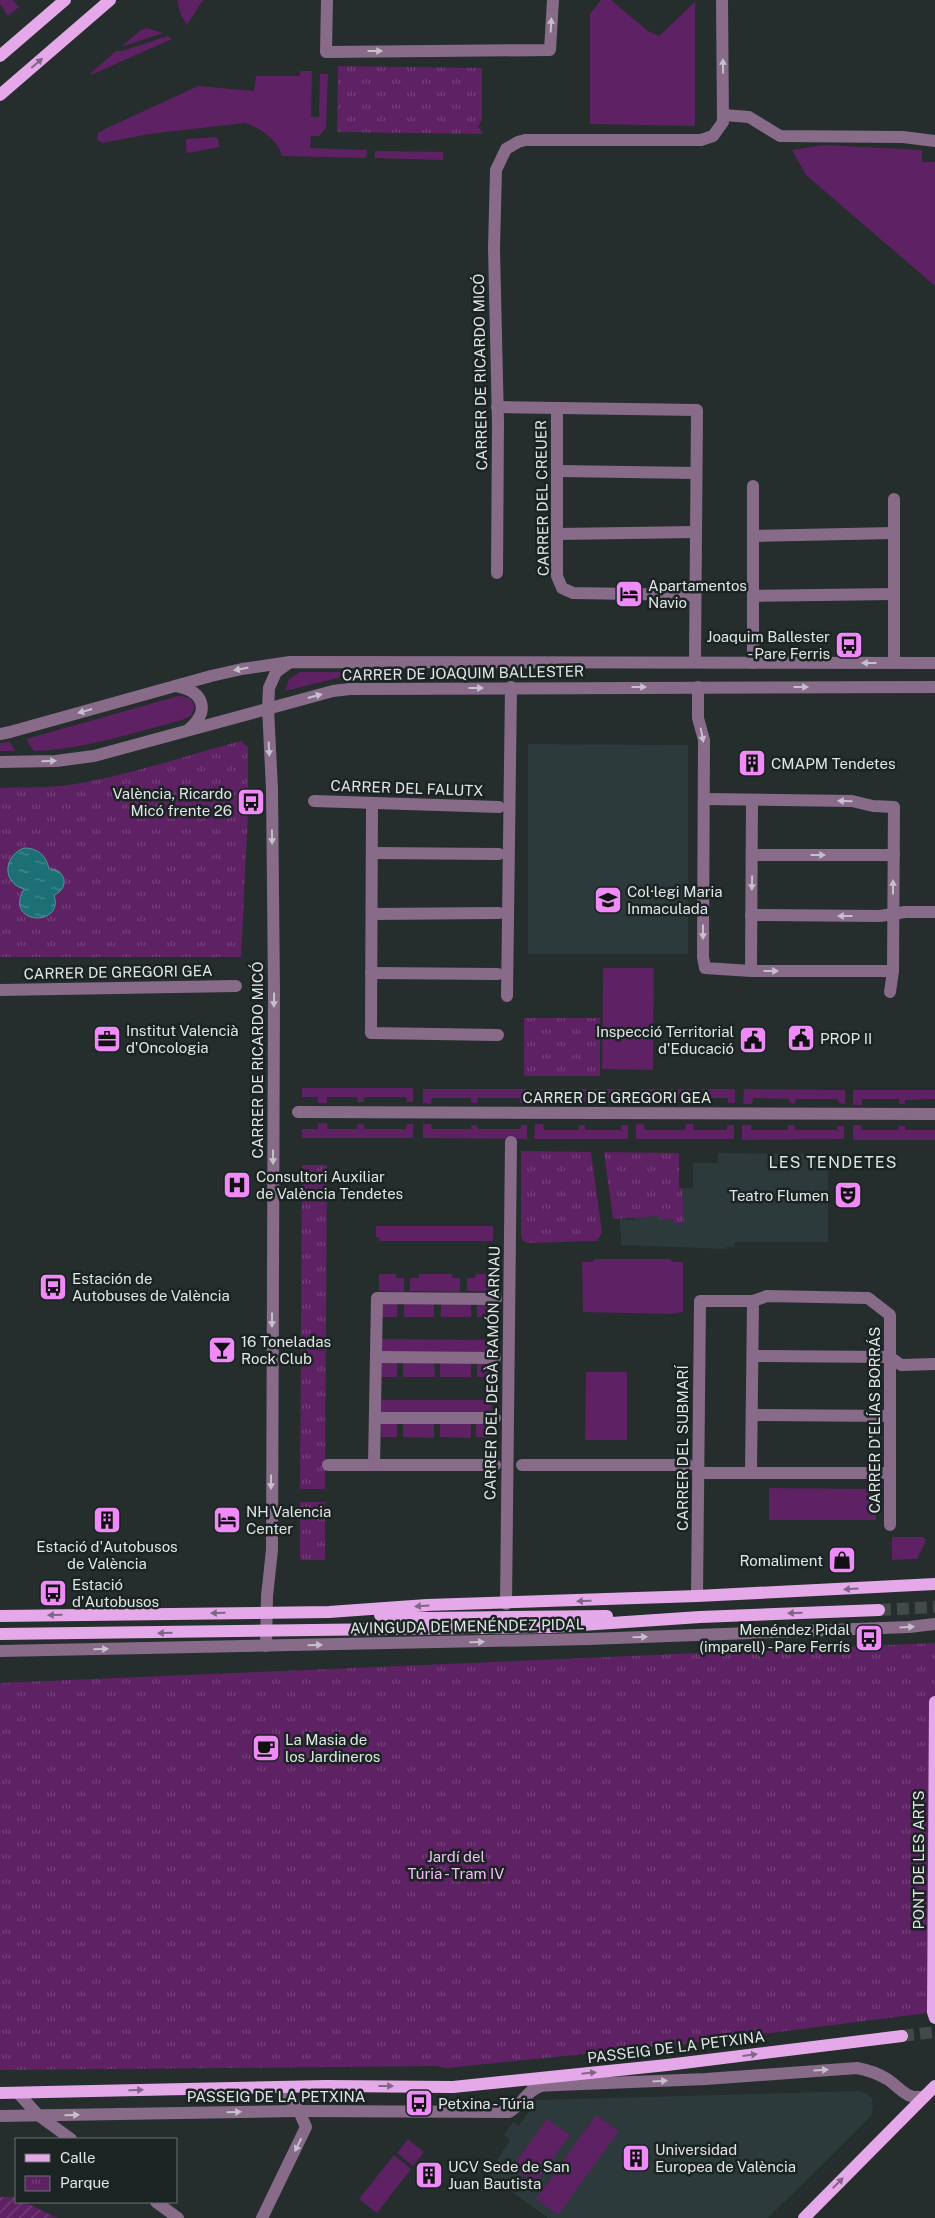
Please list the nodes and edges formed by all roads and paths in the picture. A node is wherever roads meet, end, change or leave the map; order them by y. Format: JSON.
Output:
{"nodes":[{"id":1,"x":65,"y":0,"type":"edge"},
{"id":2,"x":110,"y":0,"type":"edge"},
{"id":3,"x":327,"y":0,"type":"edge"},
{"id":4,"x":553,"y":0,"type":"edge"},
{"id":5,"x":722,"y":0,"type":"edge"},
{"id":6,"x":0,"y":56,"type":"edge"},
{"id":7,"x":0,"y":95,"type":"edge"},
{"id":8,"x":724,"y":115,"type":"junction"},
{"id":9,"x":935,"y":141,"type":"edge"},
{"id":10,"x":497,"y":407,"type":"junction"},
{"id":11,"x":557,"y":408,"type":"junction"},
{"id":12,"x":558,"y":471,"type":"junction"},
{"id":13,"x":696,"y":473,"type":"junction"},
{"id":14,"x":753,"y":486,"type":"dead end"},
{"id":15,"x":894,"y":498,"type":"dead end"},
{"id":16,"x":696,"y":532,"type":"junction"},
{"id":17,"x":894,"y":533,"type":"junction"},
{"id":18,"x":558,"y":534,"type":"junction"},
{"id":19,"x":753,"y":536,"type":"junction"},
{"id":20,"x":497,"y":573,"type":"dead end"},
{"id":21,"x":894,"y":594,"type":"junction"},
{"id":22,"x":695,"y":595,"type":"junction"},
{"id":23,"x":753,"y":596,"type":"junction"},
{"id":24,"x":290,"y":662,"type":"junction"},
{"id":25,"x":695,"y":662,"type":"junction"},
{"id":26,"x":752,"y":662,"type":"junction"},
{"id":27,"x":894,"y":663,"type":"junction"},
{"id":28,"x":935,"y":663,"type":"edge"},
{"id":29,"x":174,"y":686,"type":"junction"},
{"id":30,"x":511,"y":687,"type":"junction"},
{"id":31,"x":698,"y":687,"type":"junction"},
{"id":32,"x":935,"y":687,"type":"edge"},
{"id":33,"x":268,"y":708,"type":"junction"},
{"id":34,"x":188,"y":730,"type":"junction"},
{"id":35,"x":0,"y":734,"type":"edge"},
{"id":36,"x":0,"y":762,"type":"edge"},
{"id":37,"x":704,"y":799,"type":"junction"},
{"id":38,"x":752,"y":800,"type":"junction"},
{"id":39,"x":314,"y":801,"type":"dead end"},
{"id":40,"x":372,"y":803,"type":"junction"},
{"id":41,"x":499,"y":807,"type":"dead end"},
{"id":42,"x":372,"y":853,"type":"junction"},
{"id":43,"x":499,"y":854,"type":"dead end"},
{"id":44,"x":752,"y":855,"type":"junction"},
{"id":45,"x":894,"y":855,"type":"junction"},
{"id":46,"x":935,"y":912,"type":"edge"},
{"id":47,"x":498,"y":913,"type":"dead end"},
{"id":48,"x":372,"y":914,"type":"junction"},
{"id":49,"x":893,"y":914,"type":"junction"},
{"id":50,"x":751,"y":915,"type":"junction"},
{"id":51,"x":751,"y":971,"type":"junction"},
{"id":52,"x":893,"y":971,"type":"junction"},
{"id":53,"x":371,"y":973,"type":"junction"},
{"id":54,"x":498,"y":974,"type":"dead end"},
{"id":55,"x":236,"y":986,"type":"dead end"},
{"id":56,"x":0,"y":990,"type":"edge"},
{"id":57,"x":890,"y":992,"type":"dead end"},
{"id":58,"x":507,"y":996,"type":"dead end"},
{"id":59,"x":498,"y":1035,"type":"dead end"},
{"id":60,"x":298,"y":1112,"type":"dead end"},
{"id":61,"x":935,"y":1114,"type":"edge"},
{"id":62,"x":511,"y":1142,"type":"dead end"},
{"id":63,"x":496,"y":1299,"type":"dead end"},
{"id":64,"x":753,"y":1301,"type":"junction"},
{"id":65,"x":753,"y":1356,"type":"junction"},
{"id":66,"x":376,"y":1357,"type":"junction"},
{"id":67,"x":890,"y":1357,"type":"junction"},
{"id":68,"x":495,"y":1358,"type":"dead end"},
{"id":69,"x":935,"y":1364,"type":"edge"},
{"id":70,"x":752,"y":1415,"type":"junction"},
{"id":71,"x":890,"y":1416,"type":"junction"},
{"id":72,"x":375,"y":1418,"type":"junction"},
{"id":73,"x":495,"y":1418,"type":"dead end"},
{"id":74,"x":495,"y":1464,"type":"dead end"},
{"id":75,"x":328,"y":1465,"type":"dead end"},
{"id":76,"x":374,"y":1465,"type":"junction"},
{"id":77,"x":522,"y":1465,"type":"dead end"},
{"id":78,"x":693,"y":1469,"type":"junction"},
{"id":79,"x":751,"y":1472,"type":"junction"},
{"id":80,"x":890,"y":1473,"type":"junction"},
{"id":81,"x":890,"y":1525,"type":"dead end"},
{"id":82,"x":935,"y":1584,"type":"edge"},
{"id":83,"x":697,"y":1596,"type":"junction"},
{"id":84,"x":506,"y":1604,"type":"junction"},
{"id":85,"x":879,"y":1610,"type":"tunnel mouth"},
{"id":86,"x":329,"y":1612,"type":"junction"},
{"id":87,"x":267,"y":1613,"type":"junction"},
{"id":88,"x":0,"y":1616,"type":"edge"},
{"id":89,"x":700,"y":1617,"type":"junction"},
{"id":90,"x":935,"y":1624,"type":"edge"},
{"id":91,"x":266,"y":1632,"type":"junction"},
{"id":92,"x":0,"y":1634,"type":"edge"},
{"id":93,"x":266,"y":1646,"type":"junction"},
{"id":94,"x":0,"y":1651,"type":"edge"},
{"id":95,"x":935,"y":1702,"type":"edge"},
{"id":96,"x":934,"y":2015,"type":"edge"},
{"id":97,"x":902,"y":2036,"type":"tunnel mouth"},
{"id":98,"x":541,"y":2086,"type":"junction"},
{"id":99,"x":935,"y":2086,"type":"edge"},
{"id":100,"x":282,"y":2087,"type":"junction"},
{"id":101,"x":453,"y":2087,"type":"junction"},
{"id":102,"x":0,"y":2092,"type":"edge"},
{"id":103,"x":18,"y":2092,"type":"junction"},
{"id":104,"x":925,"y":2096,"type":"junction"},
{"id":105,"x":299,"y":2111,"type":"junction"},
{"id":106,"x":38,"y":2115,"type":"junction"},
{"id":107,"x":0,"y":2116,"type":"edge"},
{"id":108,"x":70,"y":2138,"type":"edge"},
{"id":109,"x":157,"y":2203,"type":"edge"},
{"id":110,"x":178,"y":2218,"type":"edge"},
{"id":111,"x":262,"y":2218,"type":"edge"},
{"id":112,"x":804,"y":2218,"type":"edge"}],
"edges":[{"from":1,"to":6,"type":"main road"},
{"from":7,"to":2,"type":"main road","one_way":true},
{"from":3,"to":4,"type":"street","one_way":true},
{"from":8,"to":5,"type":"street","one_way":true},
{"from":8,"to":9,"type":"street"},
{"from":8,"to":10,"type":"street","name":"CARRER DE RICARDO MICÓ"},
{"from":10,"to":11,"type":"street"},
{"from":10,"to":20,"type":"street","name":"CARRER DE RICARDO MICÓ"},
{"from":11,"to":12,"type":"street","name":"CARRER DEL CREUER"},
{"from":11,"to":13,"type":"street"},
{"from":12,"to":13,"type":"street"},
{"from":12,"to":18,"type":"street","name":"CARRER DEL CREUER"},
{"from":13,"to":16,"type":"street"},
{"from":14,"to":19,"type":"street"},
{"from":15,"to":17,"type":"street"},
{"from":16,"to":18,"type":"street"},
{"from":16,"to":22,"type":"street"},
{"from":17,"to":19,"type":"street"},
{"from":17,"to":21,"type":"street"},
{"from":18,"to":22,"type":"street","name":"CARRER DEL CREUER"},
{"from":19,"to":23,"type":"street"},
{"from":21,"to":23,"type":"street"},
{"from":21,"to":27,"type":"street"},
{"from":22,"to":25,"type":"street"},
{"from":23,"to":26,"type":"street"},
{"from":24,"to":25,"type":"street","name":"CARRER DE JOAQUIM BALLESTER"},
{"from":24,"to":29,"type":"street","name":"CARRER DE JOAQUIM BALLESTER","one_way":true},
{"from":24,"to":33,"type":"street","name":"CARRER DE RICARDO MICÓ"},
{"from":25,"to":26,"type":"street","name":"CARRER DE JOAQUIM BALLESTER"},
{"from":27,"to":26,"type":"street","name":"CARRER DE JOAQUIM BALLESTER","one_way":true},
{"from":27,"to":28,"type":"street","name":"CARRER DE JOAQUIM BALLESTER"},
{"from":29,"to":34,"type":"street"},
{"from":29,"to":35,"type":"street","name":"CARRER DE JOAQUIM BALLESTER","one_way":true},
{"from":30,"to":31,"type":"street","name":"CARRER DE JOAQUIM BALLESTER","one_way":true},
{"from":33,"to":30,"type":"street","name":"CARRER DE JOAQUIM BALLESTER","one_way":true},
{"from":30,"to":58,"type":"street"},
{"from":31,"to":32,"type":"street","name":"CARRER DE JOAQUIM BALLESTER","one_way":true},
{"from":31,"to":37,"type":"street","one_way":true},
{"from":33,"to":34,"type":"street","name":"CARRER DE JOAQUIM BALLESTER"},
{"from":33,"to":87,"type":"street","name":"CARRER DE RICARDO MICÓ","one_way":true},
{"from":36,"to":34,"type":"street","name":"CARRER DE JOAQUIM BALLESTER","one_way":true},
{"from":37,"to":38,"type":"street"},
{"from":37,"to":51,"type":"street","one_way":true},
{"from":38,"to":44,"type":"street"},
{"from":45,"to":38,"type":"street","one_way":true},
{"from":39,"to":40,"type":"street","name":"CARRER DEL FALUTX"},
{"from":40,"to":41,"type":"street","name":"CARRER DEL FALUTX"},
{"from":40,"to":42,"type":"street"},
{"from":42,"to":43,"type":"street"},
{"from":42,"to":48,"type":"street"},
{"from":44,"to":45,"type":"street","one_way":true},
{"from":44,"to":50,"type":"street","one_way":true},
{"from":49,"to":45,"type":"street","one_way":true},
{"from":46,"to":49,"type":"street"},
{"from":47,"to":48,"type":"street"},
{"from":48,"to":53,"type":"street"},
{"from":49,"to":50,"type":"street","one_way":true},
{"from":49,"to":52,"type":"street"},
{"from":50,"to":51,"type":"street"},
{"from":51,"to":52,"type":"street","one_way":true},
{"from":52,"to":57,"type":"street"},
{"from":53,"to":54,"type":"street"},
{"from":53,"to":59,"type":"street"},
{"from":55,"to":56,"type":"street","name":"CARRER DE GREGORI GEA"},
{"from":60,"to":61,"type":"street","name":"CARRER DE GREGORI GEA"},
{"from":62,"to":84,"type":"street","name":"CARRER DEL DEGÀ RAMÓN ARNAU"},
{"from":63,"to":66,"type":"street"},
{"from":64,"to":65,"type":"street"},
{"from":64,"to":67,"type":"street","name":"CARRER D'ELÍAS BORRÁS"},
{"from":64,"to":78,"type":"street","name":"CARRER DEL SUBMARÍ"},
{"from":65,"to":67,"type":"street"},
{"from":65,"to":70,"type":"street"},
{"from":66,"to":68,"type":"street"},
{"from":66,"to":72,"type":"street"},
{"from":67,"to":69,"type":"street"},
{"from":67,"to":71,"type":"street","name":"CARRER D'ELÍAS BORRÁS"},
{"from":70,"to":71,"type":"street"},
{"from":70,"to":79,"type":"street"},
{"from":71,"to":80,"type":"street","name":"CARRER D'ELÍAS BORRÁS"},
{"from":72,"to":73,"type":"street"},
{"from":72,"to":76,"type":"street"},
{"from":74,"to":76,"type":"street"},
{"from":75,"to":76,"type":"street"},
{"from":77,"to":78,"type":"street"},
{"from":78,"to":79,"type":"street"},
{"from":78,"to":83,"type":"street","name":"CARRER DEL SUBMARÍ"},
{"from":79,"to":80,"type":"street"},
{"from":80,"to":81,"type":"street","name":"CARRER D'ELÍAS BORRÁS"},
{"from":82,"to":83,"type":"main road","name":"AVINGUDA DE MENÉNDEZ PIDAL","one_way":true},
{"from":83,"to":84,"type":"main road","name":"AVINGUDA DE MENÉNDEZ PIDAL","one_way":true},
{"from":84,"to":86,"type":"main road","name":"AVINGUDA DE MENÉNDEZ PIDAL","one_way":true},
{"from":85,"to":89,"type":"main road","name":"AVINGUDA DE MENÉNDEZ PIDAL","one_way":true},
{"from":86,"to":87,"type":"main road","name":"AVINGUDA DE MENÉNDEZ PIDAL"},
{"from":86,"to":89,"type":"main road","name":"AVINGUDA DE MENÉNDEZ PIDAL"},
{"from":87,"to":88,"type":"main road","name":"AVINGUDA DE MENÉNDEZ PIDAL","one_way":true},
{"from":87,"to":91,"type":"street","name":"CARRER DE RICARDO MICÓ"},
{"from":89,"to":91,"type":"main road","name":"AVINGUDA DE MENÉNDEZ PIDAL"},
{"from":93,"to":90,"type":"street","name":"AVINGUDA DE MENÉNDEZ PIDAL","one_way":true},
{"from":91,"to":92,"type":"main road","name":"AVINGUDA DE MENÉNDEZ PIDAL","one_way":true},
{"from":91,"to":93,"type":"street","name":"CARRER DE RICARDO MICÓ"},
{"from":94,"to":93,"type":"street","name":"AVINGUDA DE MENÉNDEZ PIDAL","one_way":true},
{"from":95,"to":96,"type":"main road","name":"PONT DE LES ARTS"},
{"from":101,"to":97,"type":"main road","name":"PASSEIG DE LA PETXINA","one_way":true},
{"from":98,"to":101,"type":"street","name":"PASSEIG DE LA PETXINA"},
{"from":98,"to":104,"type":"street","name":"PASSEIG DE LA PETXINA","one_way":true},
{"from":98,"to":105,"type":"street","name":"PASSEIG DE LA PETXINA"},
{"from":99,"to":104,"type":"main road"},
{"from":100,"to":101,"type":"main road","name":"PASSEIG DE LA PETXINA","one_way":true},
{"from":103,"to":100,"type":"main road","name":"PASSEIG DE LA PETXINA","one_way":true},
{"from":100,"to":105,"type":"street"},
{"from":102,"to":103,"type":"main road","name":"PASSEIG DE LA PETXINA"},
{"from":103,"to":106,"type":"street"},
{"from":112,"to":104,"type":"main road","one_way":true},
{"from":106,"to":105,"type":"street","name":"PASSEIG DE LA PETXINA","one_way":true},
{"from":105,"to":111,"type":"street","one_way":true},
{"from":106,"to":107,"type":"street","name":"PASSEIG DE LA PETXINA"},
{"from":106,"to":108,"type":"street"},
{"from":109,"to":110,"type":"street"}]}
